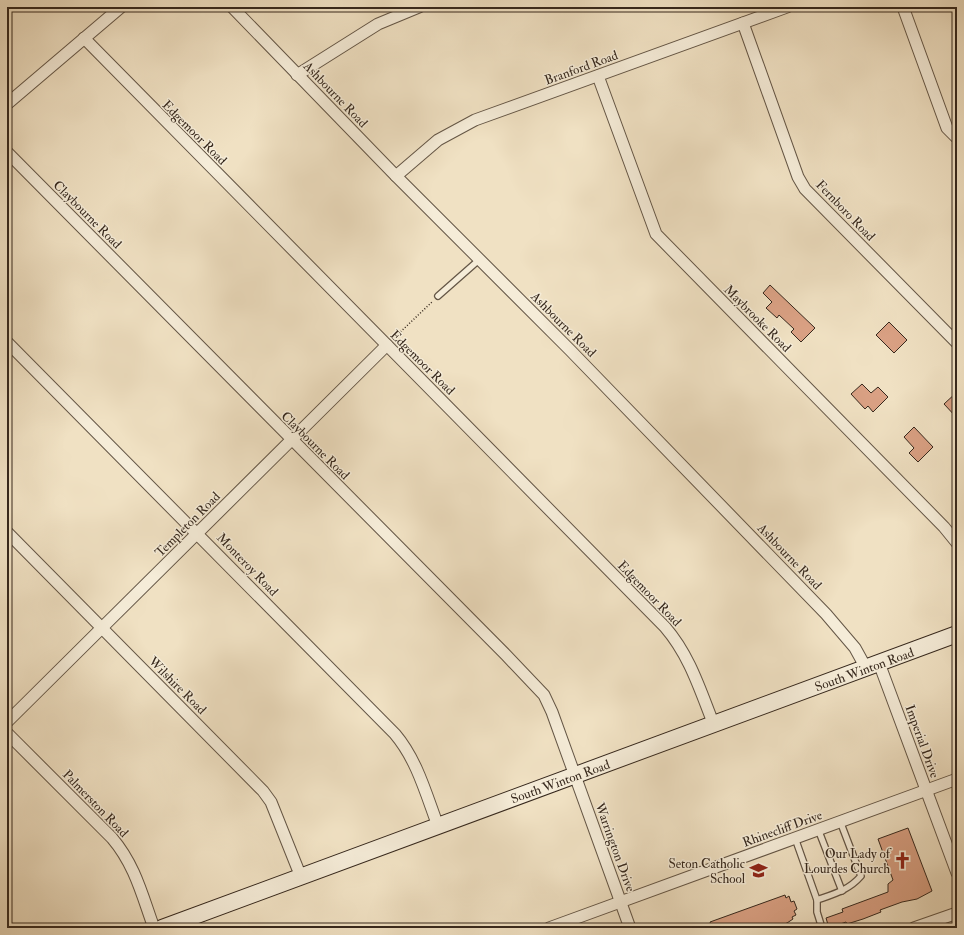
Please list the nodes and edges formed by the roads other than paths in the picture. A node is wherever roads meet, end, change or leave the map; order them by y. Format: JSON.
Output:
{"nodes":[{"id":1,"x":121,"y":7,"type":"edge"},
{"id":2,"x":232,"y":7,"type":"edge"},
{"id":3,"x":419,"y":7,"type":"edge"},
{"id":4,"x":787,"y":7,"type":"edge"},
{"id":5,"x":903,"y":7,"type":"edge"},
{"id":6,"x":743,"y":23,"type":"junction"},
{"id":7,"x":84,"y":38,"type":"junction"},
{"id":8,"x":297,"y":74,"type":"junction"},
{"id":9,"x":598,"y":76,"type":"junction"},
{"id":10,"x":7,"y":104,"type":"edge"},
{"id":11,"x":957,"y":138,"type":"edge"},
{"id":12,"x":7,"y":152,"type":"edge"},
{"id":13,"x":396,"y":176,"type":"junction"},
{"id":14,"x":480,"y":259,"type":"junction"},
{"id":15,"x":438,"y":296,"type":"road end"},
{"id":16,"x":7,"y":342,"type":"edge"},
{"id":17,"x":957,"y":342,"type":"edge"},
{"id":18,"x":387,"y":345,"type":"junction"},
{"id":19,"x":291,"y":440,"type":"junction"},
{"id":20,"x":7,"y":532,"type":"edge"},
{"id":21,"x":198,"y":533,"type":"junction"},
{"id":22,"x":957,"y":543,"type":"edge"},
{"id":23,"x":103,"y":628,"type":"junction"},
{"id":24,"x":957,"y":634,"type":"edge"},
{"id":25,"x":873,"y":666,"type":"junction"},
{"id":26,"x":7,"y":722,"type":"edge"},
{"id":27,"x":714,"y":725,"type":"junction"},
{"id":28,"x":7,"y":733,"type":"edge"},
{"id":29,"x":575,"y":776,"type":"junction"},
{"id":30,"x":957,"y":779,"type":"edge"},
{"id":31,"x":926,"y":790,"type":"junction"},
{"id":32,"x":840,"y":821,"type":"junction"},
{"id":33,"x":438,"y":826,"type":"junction"},
{"id":34,"x":818,"y":830,"type":"junction"},
{"id":35,"x":795,"y":838,"type":"junction"},
{"id":36,"x":957,"y":873,"type":"edge"},
{"id":37,"x":301,"y":877,"type":"junction"},
{"id":38,"x":842,"y":891,"type":"junction"},
{"id":39,"x":817,"y":900,"type":"junction"},
{"id":40,"x":621,"y":902,"type":"junction"},
{"id":41,"x":957,"y":913,"type":"edge"},
{"id":42,"x":154,"y":928,"type":"edge"},
{"id":43,"x":162,"y":928,"type":"edge"},
{"id":44,"x":549,"y":928,"type":"edge"},
{"id":45,"x":630,"y":928,"type":"edge"},
{"id":46,"x":822,"y":928,"type":"edge"},
{"id":47,"x":914,"y":928,"type":"edge"}],
"edges":[{"from":1,"to":7,"type":"street"},
{"from":2,"to":8,"type":"street","name":"Ashbourne Road"},
{"from":3,"to":8,"type":"street"},
{"from":4,"to":6,"type":"street","name":"Branford Road"},
{"from":5,"to":11,"type":"street"},
{"from":6,"to":9,"type":"street","name":"Branford Road"},
{"from":6,"to":17,"type":"street","name":"Fernboro Road"},
{"from":7,"to":10,"type":"street"},
{"from":7,"to":18,"type":"street","name":"Edgemoor Road"},
{"from":8,"to":13,"type":"street","name":"Ashbourne Road"},
{"from":9,"to":13,"type":"street","name":"Branford Road"},
{"from":9,"to":22,"type":"street","name":"Maybrooke Road"},
{"from":12,"to":19,"type":"street","name":"Claybourne Road"},
{"from":13,"to":14,"type":"street","name":"Ashbourne Road"},
{"from":14,"to":15,"type":"lane"},
{"from":14,"to":25,"type":"street","name":"Ashbourne Road"},
{"from":16,"to":21,"type":"street","name":"Monteroy Road"},
{"from":18,"to":19,"type":"street","name":"Templeton Road"},
{"from":18,"to":27,"type":"street","name":"Edgemoor Road"},
{"from":19,"to":21,"type":"street","name":"Templeton Road"},
{"from":19,"to":29,"type":"street","name":"Claybourne Road"},
{"from":20,"to":23,"type":"street","name":"Wilshire Road"},
{"from":21,"to":23,"type":"street","name":"Templeton Road"},
{"from":21,"to":33,"type":"street","name":"Monteroy Road"},
{"from":23,"to":26,"type":"street","name":"Templeton Road"},
{"from":23,"to":37,"type":"street","name":"Wilshire Road"},
{"from":24,"to":25,"type":"main road","name":"South Winton Road"},
{"from":25,"to":27,"type":"main road","name":"South Winton Road"},
{"from":25,"to":31,"type":"street","name":"Imperial Drive"},
{"from":27,"to":29,"type":"main road","name":"South Winton Road"},
{"from":28,"to":42,"type":"street","name":"Palmerston Road"},
{"from":29,"to":33,"type":"main road","name":"South Winton Road"},
{"from":29,"to":40,"type":"street","name":"Warrington Drive"},
{"from":30,"to":31,"type":"street","name":"Rhinecliff Drive"},
{"from":31,"to":32,"type":"street","name":"Rhinecliff Drive"},
{"from":31,"to":36,"type":"street","name":"Imperial Drive"},
{"from":32,"to":34,"type":"street","name":"Rhinecliff Drive"},
{"from":32,"to":38,"type":"lane"},
{"from":33,"to":37,"type":"main road","name":"South Winton Road"},
{"from":34,"to":35,"type":"street","name":"Rhinecliff Drive"},
{"from":34,"to":38,"type":"lane"},
{"from":35,"to":39,"type":"lane"},
{"from":35,"to":40,"type":"street","name":"Rhinecliff Drive"},
{"from":37,"to":43,"type":"main road","name":"South Winton Road"},
{"from":38,"to":39,"type":"lane"},
{"from":39,"to":46,"type":"lane"},
{"from":40,"to":44,"type":"street","name":"Rhinecliff Drive"},
{"from":40,"to":45,"type":"street","name":"Warrington Drive"},
{"from":41,"to":47,"type":"street"}]}
